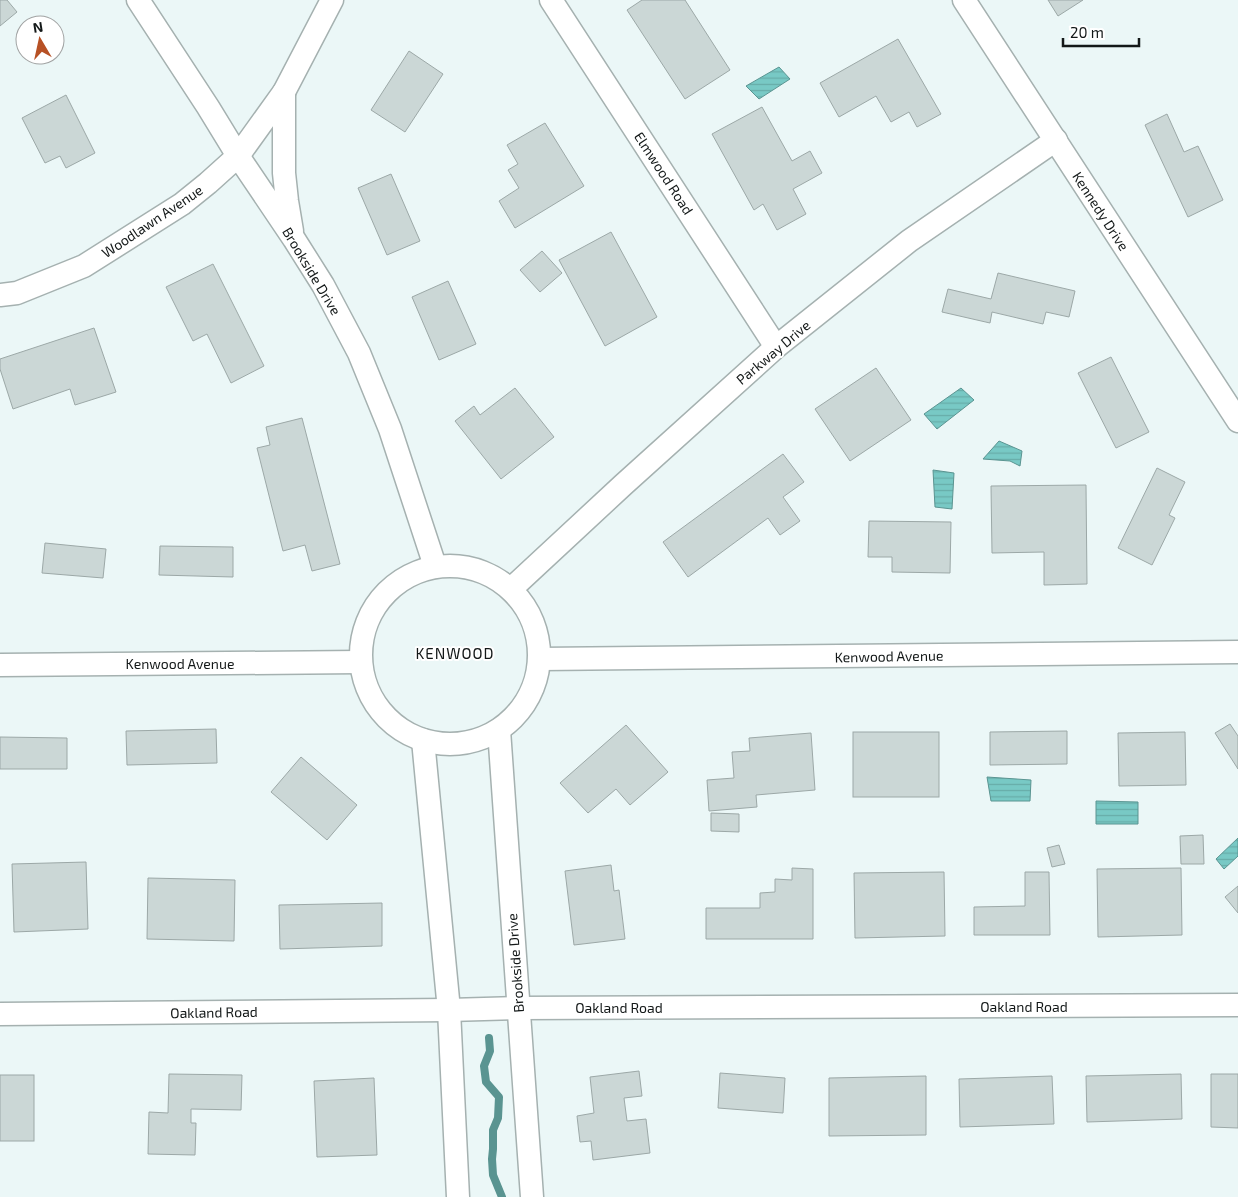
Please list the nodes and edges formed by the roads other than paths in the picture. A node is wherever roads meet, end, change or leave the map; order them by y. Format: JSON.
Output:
{"nodes":[{"id":1,"x":138,"y":0,"type":"edge"},
{"id":2,"x":332,"y":0,"type":"edge"},
{"id":3,"x":551,"y":0,"type":"edge"},
{"id":4,"x":964,"y":0,"type":"edge"},
{"id":5,"x":284,"y":92,"type":"junction"},
{"id":6,"x":1056,"y":140,"type":"junction"},
{"id":7,"x":238,"y":156,"type":"junction"},
{"id":8,"x":294,"y":239,"type":"junction"},
{"id":9,"x":0,"y":295,"type":"edge"},
{"id":10,"x":776,"y":347,"type":"junction"},
{"id":11,"x":1238,"y":422,"type":"edge"},
{"id":12,"x":435,"y":566,"type":"junction"},
{"id":13,"x":511,"y":589,"type":"junction"},
{"id":14,"x":1238,"y":652,"type":"edge"},
{"id":15,"x":540,"y":659,"type":"junction"},
{"id":16,"x":360,"y":662,"type":"junction"},
{"id":17,"x":0,"y":665,"type":"edge"},
{"id":18,"x":499,"y":730,"type":"junction"},
{"id":19,"x":423,"y":740,"type":"junction"},
{"id":20,"x":1238,"y":1005,"type":"edge"},
{"id":21,"x":518,"y":1008,"type":"junction"},
{"id":22,"x":449,"y":1010,"type":"junction"},
{"id":23,"x":0,"y":1014,"type":"edge"},
{"id":24,"x":458,"y":1197,"type":"edge"},
{"id":25,"x":532,"y":1197,"type":"edge"}],
"edges":[{"from":1,"to":7,"type":"street","name":"Brookside Drive"},
{"from":2,"to":5,"type":"street","name":"Woodlawn Avenue"},
{"from":3,"to":10,"type":"street","name":"Elmwood Road"},
{"from":4,"to":6,"type":"street","name":"Kennedy Drive"},
{"from":5,"to":7,"type":"street","name":"Woodlawn Avenue"},
{"from":5,"to":8,"type":"street"},
{"from":6,"to":10,"type":"street","name":"Parkway Drive"},
{"from":6,"to":11,"type":"street","name":"Kennedy Drive"},
{"from":7,"to":8,"type":"street","name":"Brookside Drive"},
{"from":7,"to":9,"type":"street","name":"Woodlawn Avenue"},
{"from":8,"to":12,"type":"street","name":"Brookside Drive"},
{"from":10,"to":13,"type":"street","name":"Parkway Drive"},
{"from":12,"to":13,"type":"street"},
{"from":12,"to":16,"type":"street"},
{"from":13,"to":15,"type":"street"},
{"from":14,"to":15,"type":"street","name":"Kenwood Avenue"},
{"from":15,"to":18,"type":"street"},
{"from":16,"to":17,"type":"street","name":"Kenwood Avenue"},
{"from":16,"to":19,"type":"street"},
{"from":18,"to":19,"type":"street"},
{"from":18,"to":21,"type":"street","name":"Brookside Drive"},
{"from":19,"to":22,"type":"street"},
{"from":20,"to":21,"type":"street","name":"Oakland Road"},
{"from":21,"to":22,"type":"street","name":"Oakland Road"},
{"from":21,"to":25,"type":"street","name":"Brookside Drive"},
{"from":22,"to":23,"type":"street","name":"Oakland Road"},
{"from":22,"to":24,"type":"street"}]}
